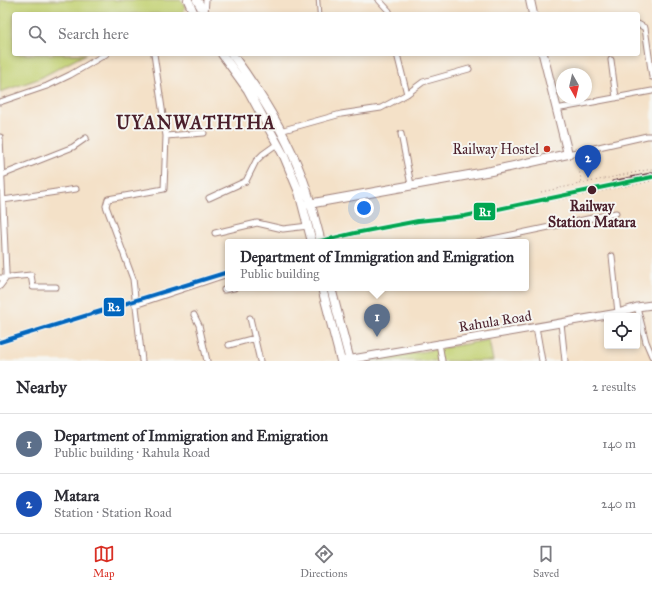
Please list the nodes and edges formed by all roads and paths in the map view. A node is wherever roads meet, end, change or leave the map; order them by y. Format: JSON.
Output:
{"nodes":[{"id":1,"x":188,"y":0,"type":"edge"},
{"id":2,"x":197,"y":0,"type":"edge"},
{"id":3,"x":206,"y":0,"type":"edge"},
{"id":4,"x":318,"y":0,"type":"edge"},
{"id":5,"x":379,"y":0,"type":"edge"},
{"id":6,"x":530,"y":0,"type":"edge"},
{"id":7,"x":193,"y":12,"type":"edge"},
{"id":8,"x":204,"y":12,"type":"edge"},
{"id":9,"x":205,"y":12,"type":"edge"},
{"id":10,"x":319,"y":12,"type":"edge"},
{"id":11,"x":389,"y":12,"type":"edge"},
{"id":12,"x":533,"y":12,"type":"edge"},
{"id":13,"x":640,"y":25,"type":"edge"},
{"id":14,"x":103,"y":56,"type":"edge"},
{"id":15,"x":154,"y":56,"type":"edge"},
{"id":16,"x":223,"y":56,"type":"edge"},
{"id":17,"x":233,"y":56,"type":"edge"},
{"id":18,"x":397,"y":56,"type":"edge"},
{"id":19,"x":543,"y":56,"type":"edge"},
{"id":20,"x":611,"y":60,"type":"dead end"},
{"id":21,"x":469,"y":69,"type":"dead end"},
{"id":22,"x":652,"y":77,"type":"edge"},
{"id":23,"x":652,"y":91,"type":"edge"},
{"id":24,"x":407,"y":94,"type":"junction"},
{"id":25,"x":616,"y":98,"type":"junction"},
{"id":26,"x":0,"y":102,"type":"edge"},
{"id":27,"x":556,"y":109,"type":"junction"},
{"id":28,"x":280,"y":131,"type":"junction"},
{"id":29,"x":204,"y":133,"type":"dead end"},
{"id":30,"x":401,"y":134,"type":"dead end"},
{"id":31,"x":0,"y":136,"type":"edge"},
{"id":32,"x":166,"y":136,"type":"junction"},
{"id":33,"x":652,"y":136,"type":"edge"},
{"id":34,"x":86,"y":138,"type":"dead end"},
{"id":35,"x":278,"y":144,"type":"junction"},
{"id":36,"x":571,"y":154,"type":"junction"},
{"id":37,"x":652,"y":169,"type":"edge"},
{"id":38,"x":2,"y":175,"type":"junction"},
{"id":39,"x":652,"y":181,"type":"edge"},
{"id":40,"x":582,"y":184,"type":"junction"},
{"id":41,"x":411,"y":185,"type":"junction"},
{"id":42,"x":76,"y":189,"type":"dead end"},
{"id":43,"x":541,"y":192,"type":"dead end"},
{"id":44,"x":2,"y":197,"type":"edge"},
{"id":45,"x":209,"y":198,"type":"dead end"},
{"id":46,"x":543,"y":203,"type":"dead end"},
{"id":47,"x":307,"y":204,"type":"junction"},
{"id":48,"x":616,"y":213,"type":"dead end"},
{"id":49,"x":308,"y":226,"type":"junction"},
{"id":50,"x":215,"y":233,"type":"dead end"},
{"id":51,"x":311,"y":239,"type":"edge"},
{"id":52,"x":320,"y":239,"type":"edge"},
{"id":53,"x":492,"y":239,"type":"edge"},
{"id":54,"x":612,"y":256,"type":"dead end"},
{"id":55,"x":225,"y":275,"type":"edge"},
{"id":56,"x":0,"y":278,"type":"edge"},
{"id":57,"x":6,"y":278,"type":"junction"},
{"id":58,"x":0,"y":286,"type":"edge"},
{"id":59,"x":56,"y":287,"type":"dead end"},
{"id":60,"x":323,"y":291,"type":"edge"},
{"id":61,"x":332,"y":291,"type":"edge"},
{"id":62,"x":135,"y":305,"type":"junction"},
{"id":63,"x":652,"y":305,"type":"edge"},
{"id":64,"x":638,"y":307,"type":"junction"},
{"id":65,"x":618,"y":313,"type":"joint"},
{"id":66,"x":194,"y":315,"type":"dead end"},
{"id":67,"x":604,"y":315,"type":"edge"},
{"id":68,"x":250,"y":318,"type":"dead end"},
{"id":69,"x":560,"y":323,"type":"junction"},
{"id":70,"x":536,"y":328,"type":"junction"},
{"id":71,"x":255,"y":338,"type":"junction"},
{"id":72,"x":439,"y":344,"type":"junction"},
{"id":73,"x":229,"y":345,"type":"dead end"},
{"id":74,"x":652,"y":356,"type":"edge"},
{"id":75,"x":142,"y":361,"type":"edge"},
{"id":76,"x":207,"y":361,"type":"edge"},
{"id":77,"x":260,"y":361,"type":"edge"},
{"id":78,"x":345,"y":361,"type":"edge"},
{"id":79,"x":442,"y":361,"type":"edge"},
{"id":80,"x":542,"y":361,"type":"edge"},
{"id":81,"x":565,"y":361,"type":"edge"}],
"edges":[{"from":1,"to":7,"type":"main road"},
{"from":2,"to":8,"type":"main road"},
{"from":3,"to":9,"type":"street"},
{"from":4,"to":10,"type":"lane"},
{"from":5,"to":11,"type":"street"},
{"from":6,"to":12,"type":"main road"},
{"from":13,"to":22,"type":"street"},
{"from":14,"to":26,"type":"street"},
{"from":15,"to":32,"type":"street"},
{"from":16,"to":35,"type":"main road"},
{"from":17,"to":28,"type":"main road"},
{"from":18,"to":24,"type":"street"},
{"from":19,"to":27,"type":"main road"},
{"from":20,"to":25,"type":"street"},
{"from":21,"to":24,"type":"street"},
{"from":23,"to":25,"type":"street"},
{"from":24,"to":28,"type":"street"},
{"from":25,"to":27,"type":"street"},
{"from":27,"to":36,"type":"main road"},
{"from":28,"to":47,"type":"main road"},
{"from":29,"to":32,"type":"street"},
{"from":30,"to":41,"type":"street"},
{"from":31,"to":38,"type":"street"},
{"from":32,"to":62,"type":"street"},
{"from":33,"to":36,"type":"street"},
{"from":34,"to":38,"type":"street"},
{"from":35,"to":45,"type":"street"},
{"from":35,"to":47,"type":"main road"},
{"from":36,"to":40,"type":"path"},
{"from":36,"to":41,"type":"main road"},
{"from":37,"to":40,"type":"path"},
{"from":38,"to":44,"type":"street"},
{"from":39,"to":46,"type":"path"},
{"from":40,"to":43,"type":"path"},
{"from":41,"to":47,"type":"main road"},
{"from":42,"to":44,"type":"street"},
{"from":44,"to":57,"type":"street"},
{"from":47,"to":49,"type":"main road"},
{"from":47,"to":52,"type":"main road"},
{"from":48,"to":53,"type":"street"},
{"from":49,"to":50,"type":"street"},
{"from":49,"to":51,"type":"main road"},
{"from":54,"to":65,"type":"street"},
{"from":55,"to":62,"type":"street"},
{"from":56,"to":57,"type":"street"},
{"from":57,"to":58,"type":"street"},
{"from":57,"to":59,"type":"street"},
{"from":60,"to":78,"type":"main road"},
{"from":61,"to":78,"type":"main road"},
{"from":62,"to":75,"type":"street"},
{"from":63,"to":64,"type":"main road","name":"Rahula Road"},
{"from":64,"to":65,"type":"main road","name":"Rahula Road"},
{"from":64,"to":74,"type":"street"},
{"from":66,"to":76,"type":"street"},
{"from":67,"to":69,"type":"main road","name":"Rahula Road"},
{"from":68,"to":71,"type":"street"},
{"from":69,"to":70,"type":"main road","name":"Rahula Road"},
{"from":69,"to":81,"type":"street"},
{"from":70,"to":72,"type":"main road","name":"Rahula Road"},
{"from":70,"to":80,"type":"street"},
{"from":71,"to":73,"type":"street"},
{"from":71,"to":77,"type":"street"},
{"from":72,"to":78,"type":"main road","name":"Rahula Road"},
{"from":72,"to":79,"type":"street"}]}
